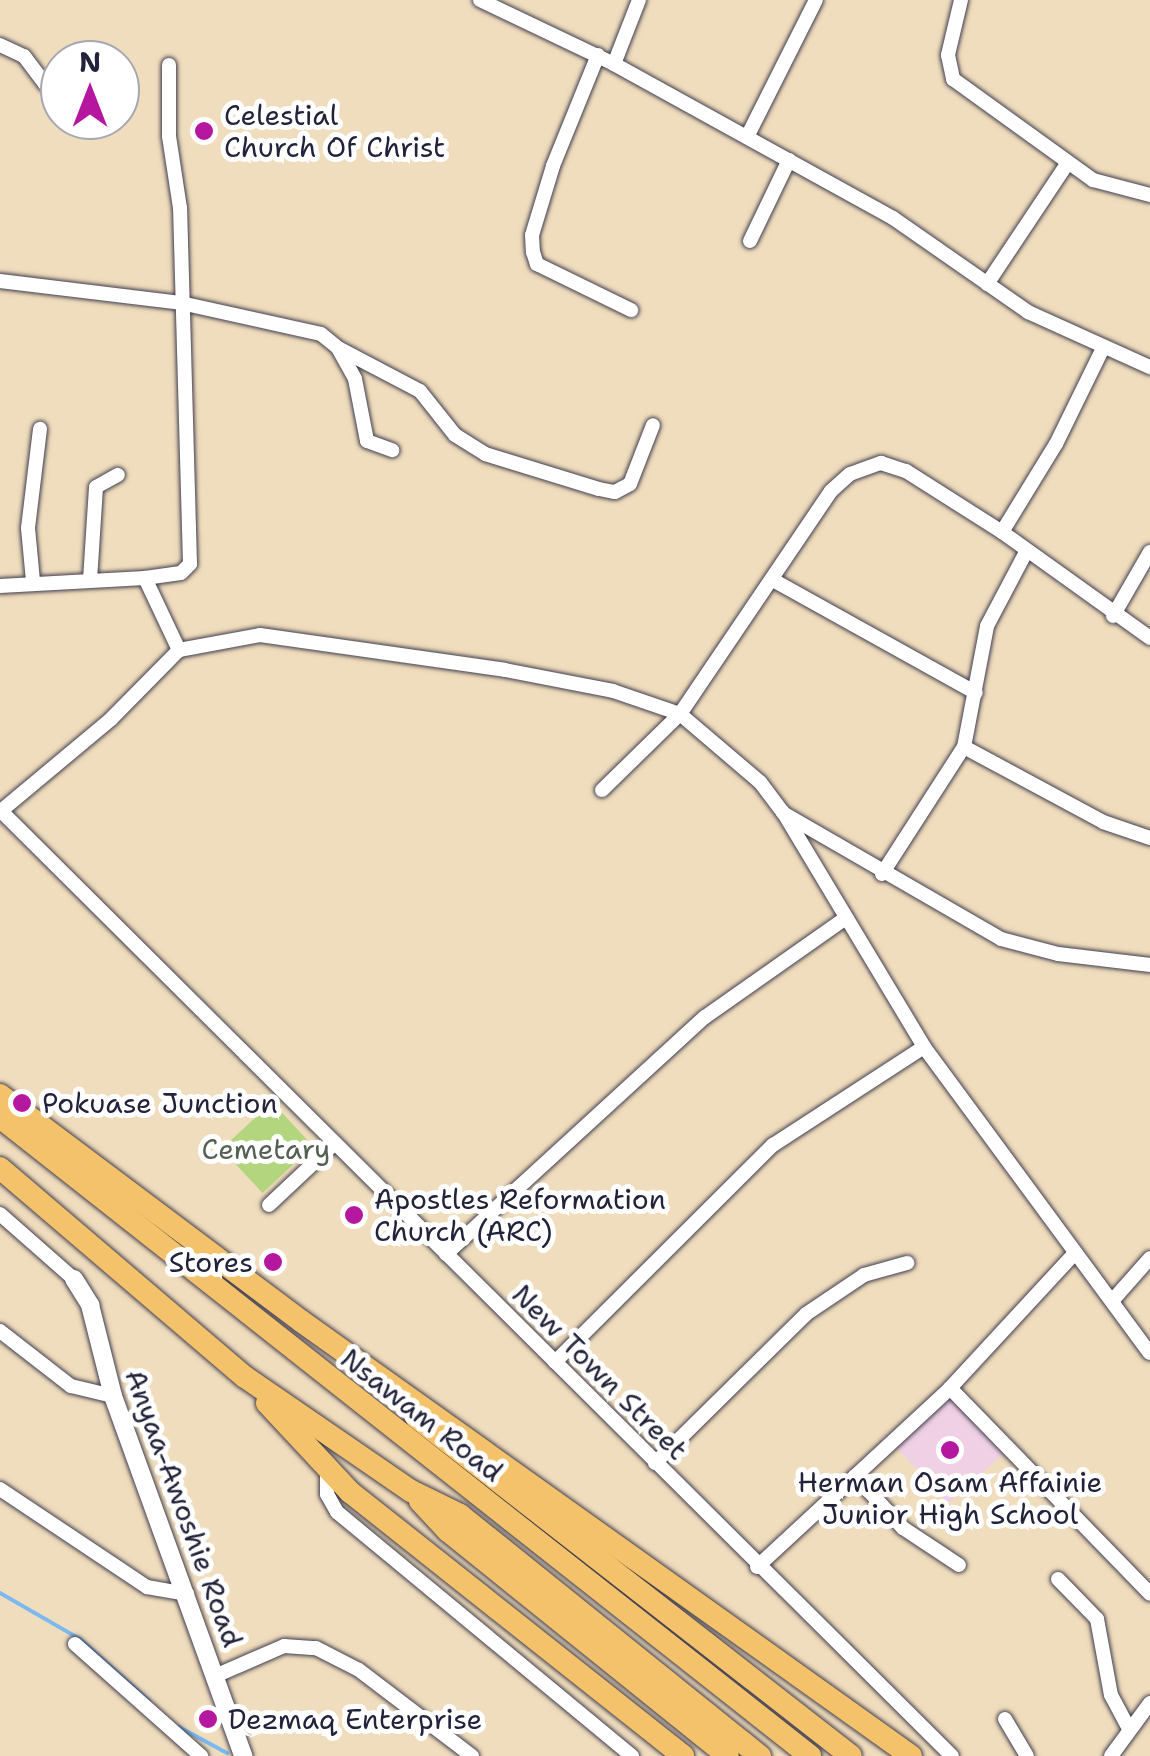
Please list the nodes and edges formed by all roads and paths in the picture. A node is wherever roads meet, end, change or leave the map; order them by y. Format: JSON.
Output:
{"nodes":[{"id":1,"x":480,"y":0,"type":"edge"},
{"id":2,"x":639,"y":0,"type":"edge"},
{"id":3,"x":816,"y":0,"type":"edge"},
{"id":4,"x":961,"y":0,"type":"edge"},
{"id":5,"x":0,"y":45,"type":"edge"},
{"id":6,"x":598,"y":56,"type":"junction"},
{"id":7,"x":614,"y":64,"type":"junction"},
{"id":8,"x":169,"y":65,"type":"dead end"},
{"id":9,"x":40,"y":77,"type":"edge"},
{"id":10,"x":747,"y":137,"type":"junction"},
{"id":11,"x":789,"y":160,"type":"junction"},
{"id":12,"x":1067,"y":164,"type":"junction"},
{"id":13,"x":1150,"y":195,"type":"edge"},
{"id":14,"x":750,"y":242,"type":"dead end"},
{"id":15,"x":0,"y":280,"type":"edge"},
{"id":16,"x":987,"y":284,"type":"junction"},
{"id":17,"x":181,"y":303,"type":"junction"},
{"id":18,"x":632,"y":310,"type":"dead end"},
{"id":19,"x":338,"y":348,"type":"junction"},
{"id":20,"x":1102,"y":350,"type":"junction"},
{"id":21,"x":1150,"y":367,"type":"edge"},
{"id":22,"x":653,"y":425,"type":"dead end"},
{"id":23,"x":40,"y":428,"type":"dead end"},
{"id":24,"x":392,"y":450,"type":"dead end"},
{"id":25,"x":118,"y":475,"type":"dead end"},
{"id":26,"x":1002,"y":532,"type":"junction"},
{"id":27,"x":1026,"y":552,"type":"junction"},
{"id":28,"x":1150,"y":552,"type":"edge"},
{"id":29,"x":146,"y":578,"type":"junction"},
{"id":30,"x":90,"y":580,"type":"junction"},
{"id":31,"x":773,"y":580,"type":"junction"},
{"id":32,"x":33,"y":581,"type":"junction"},
{"id":33,"x":0,"y":586,"type":"edge"},
{"id":34,"x":1112,"y":616,"type":"junction"},
{"id":35,"x":1150,"y":638,"type":"edge"},
{"id":36,"x":180,"y":650,"type":"junction"},
{"id":37,"x":976,"y":694,"type":"junction"},
{"id":38,"x":680,"y":714,"type":"junction"},
{"id":39,"x":964,"y":747,"type":"junction"},
{"id":40,"x":602,"y":790,"type":"dead end"},
{"id":41,"x":0,"y":811,"type":"edge"},
{"id":42,"x":783,"y":812,"type":"junction"},
{"id":43,"x":1150,"y":838,"type":"edge"},
{"id":44,"x":882,"y":874,"type":"junction"},
{"id":45,"x":842,"y":920,"type":"junction"},
{"id":46,"x":1150,"y":965,"type":"edge"},
{"id":47,"x":924,"y":1047,"type":"junction"},
{"id":48,"x":1,"y":1099,"type":"edge"},
{"id":49,"x":333,"y":1145,"type":"junction"},
{"id":50,"x":0,"y":1168,"type":"edge"},
{"id":51,"x":269,"y":1205,"type":"dead end"},
{"id":52,"x":0,"y":1214,"type":"edge"},
{"id":53,"x":1075,"y":1252,"type":"junction"},
{"id":54,"x":446,"y":1254,"type":"junction"},
{"id":55,"x":1150,"y":1258,"type":"edge"},
{"id":56,"x":907,"y":1263,"type":"dead end"},
{"id":57,"x":74,"y":1279,"type":"joint"},
{"id":58,"x":1112,"y":1300,"type":"junction"},
{"id":59,"x":301,"y":1321,"type":"junction"},
{"id":60,"x":0,"y":1332,"type":"edge"},
{"id":61,"x":1150,"y":1352,"type":"edge"},
{"id":62,"x":555,"y":1362,"type":"junction"},
{"id":63,"x":245,"y":1378,"type":"junction"},
{"id":64,"x":950,"y":1388,"type":"junction"},
{"id":65,"x":113,"y":1396,"type":"junction"},
{"id":66,"x":655,"y":1463,"type":"junction"},
{"id":67,"x":327,"y":1472,"type":"junction"},
{"id":68,"x":854,"y":1476,"type":"junction"},
{"id":69,"x":0,"y":1489,"type":"edge"},
{"id":70,"x":410,"y":1491,"type":"junction"},
{"id":71,"x":960,"y":1565,"type":"dead end"},
{"id":72,"x":757,"y":1567,"type":"junction"},
{"id":73,"x":1058,"y":1579,"type":"dead end"},
{"id":74,"x":188,"y":1594,"type":"junction"},
{"id":75,"x":1150,"y":1594,"type":"edge"},
{"id":76,"x":74,"y":1644,"type":"dead end"},
{"id":77,"x":214,"y":1676,"type":"junction"},
{"id":78,"x":1150,"y":1703,"type":"edge"},
{"id":79,"x":1005,"y":1718,"type":"dead end"},
{"id":80,"x":1129,"y":1729,"type":"junction"},
{"id":81,"x":201,"y":1756,"type":"edge"},
{"id":82,"x":243,"y":1756,"type":"edge"},
{"id":83,"x":472,"y":1756,"type":"edge"},
{"id":84,"x":632,"y":1756,"type":"edge"},
{"id":85,"x":683,"y":1756,"type":"edge"},
{"id":86,"x":728,"y":1756,"type":"edge"},
{"id":87,"x":760,"y":1756,"type":"edge"},
{"id":88,"x":810,"y":1756,"type":"edge"},
{"id":89,"x":851,"y":1756,"type":"edge"},
{"id":90,"x":911,"y":1756,"type":"edge"},
{"id":91,"x":952,"y":1756,"type":"edge"},
{"id":92,"x":1027,"y":1756,"type":"edge"},
{"id":93,"x":1111,"y":1756,"type":"edge"}],
"edges":[{"from":1,"to":6,"type":"street"},
{"from":2,"to":7,"type":"street"},
{"from":3,"to":10,"type":"street"},
{"from":4,"to":12,"type":"street"},
{"from":5,"to":9,"type":"street"},
{"from":6,"to":7,"type":"street"},
{"from":6,"to":18,"type":"street"},
{"from":7,"to":10,"type":"street"},
{"from":8,"to":17,"type":"street"},
{"from":10,"to":11,"type":"street"},
{"from":11,"to":14,"type":"street"},
{"from":11,"to":16,"type":"street"},
{"from":12,"to":13,"type":"street"},
{"from":12,"to":16,"type":"street"},
{"from":15,"to":17,"type":"street"},
{"from":16,"to":20,"type":"street"},
{"from":17,"to":19,"type":"street"},
{"from":17,"to":29,"type":"street"},
{"from":19,"to":22,"type":"street"},
{"from":19,"to":24,"type":"street"},
{"from":20,"to":21,"type":"street"},
{"from":20,"to":26,"type":"street"},
{"from":23,"to":32,"type":"street"},
{"from":25,"to":30,"type":"street"},
{"from":26,"to":27,"type":"street"},
{"from":26,"to":31,"type":"street"},
{"from":27,"to":34,"type":"street"},
{"from":27,"to":37,"type":"street"},
{"from":28,"to":34,"type":"street"},
{"from":29,"to":30,"type":"street"},
{"from":29,"to":36,"type":"street"},
{"from":30,"to":32,"type":"street"},
{"from":31,"to":37,"type":"street"},
{"from":31,"to":38,"type":"street"},
{"from":32,"to":33,"type":"street"},
{"from":34,"to":35,"type":"street"},
{"from":36,"to":38,"type":"street"},
{"from":36,"to":41,"type":"street"},
{"from":37,"to":39,"type":"street"},
{"from":38,"to":40,"type":"street"},
{"from":38,"to":42,"type":"street"},
{"from":39,"to":43,"type":"street"},
{"from":39,"to":44,"type":"street"},
{"from":41,"to":49,"type":"street","name":"New Town Street"},
{"from":42,"to":44,"type":"street"},
{"from":42,"to":45,"type":"street"},
{"from":44,"to":46,"type":"street"},
{"from":45,"to":47,"type":"street"},
{"from":45,"to":54,"type":"street"},
{"from":47,"to":53,"type":"street"},
{"from":47,"to":62,"type":"street"},
{"from":48,"to":59,"type":"highway"},
{"from":48,"to":88,"type":"highway","name":"Nsawam Road"},
{"from":49,"to":51,"type":"street"},
{"from":49,"to":54,"type":"street","name":"New Town Street"},
{"from":50,"to":63,"type":"highway","name":"Nsawam Road"},
{"from":52,"to":57,"type":"street"},
{"from":53,"to":58,"type":"street"},
{"from":53,"to":64,"type":"street"},
{"from":54,"to":62,"type":"street","name":"New Town Street"},
{"from":55,"to":58,"type":"street"},
{"from":56,"to":66,"type":"street"},
{"from":57,"to":65,"type":"street","name":"Anyaa-Awoshie Road"},
{"from":58,"to":61,"type":"street"},
{"from":59,"to":89,"type":"highway"},
{"from":59,"to":90,"type":"highway"},
{"from":60,"to":65,"type":"street"},
{"from":62,"to":66,"type":"street","name":"New Town Street"},
{"from":63,"to":67,"type":"highway"},
{"from":63,"to":70,"type":"highway","name":"Nsawam Road"},
{"from":64,"to":68,"type":"street"},
{"from":64,"to":75,"type":"street"},
{"from":65,"to":74,"type":"street","name":"Anyaa-Awoshie Road"},
{"from":66,"to":72,"type":"street","name":"New Town Street"},
{"from":67,"to":84,"type":"street"},
{"from":67,"to":85,"type":"highway"},
{"from":68,"to":71,"type":"street"},
{"from":68,"to":72,"type":"street"},
{"from":69,"to":74,"type":"street"},
{"from":70,"to":86,"type":"highway"},
{"from":70,"to":87,"type":"highway","name":"Nsawam Road"},
{"from":72,"to":91,"type":"street","name":"New Town Street"},
{"from":73,"to":80,"type":"street"},
{"from":74,"to":77,"type":"street","name":"Anyaa-Awoshie Road"},
{"from":76,"to":81,"type":"street"},
{"from":77,"to":82,"type":"street","name":"Anyaa-Awoshie Road"},
{"from":77,"to":83,"type":"street"},
{"from":78,"to":80,"type":"street"},
{"from":79,"to":92,"type":"street"},
{"from":80,"to":93,"type":"street"}]}
